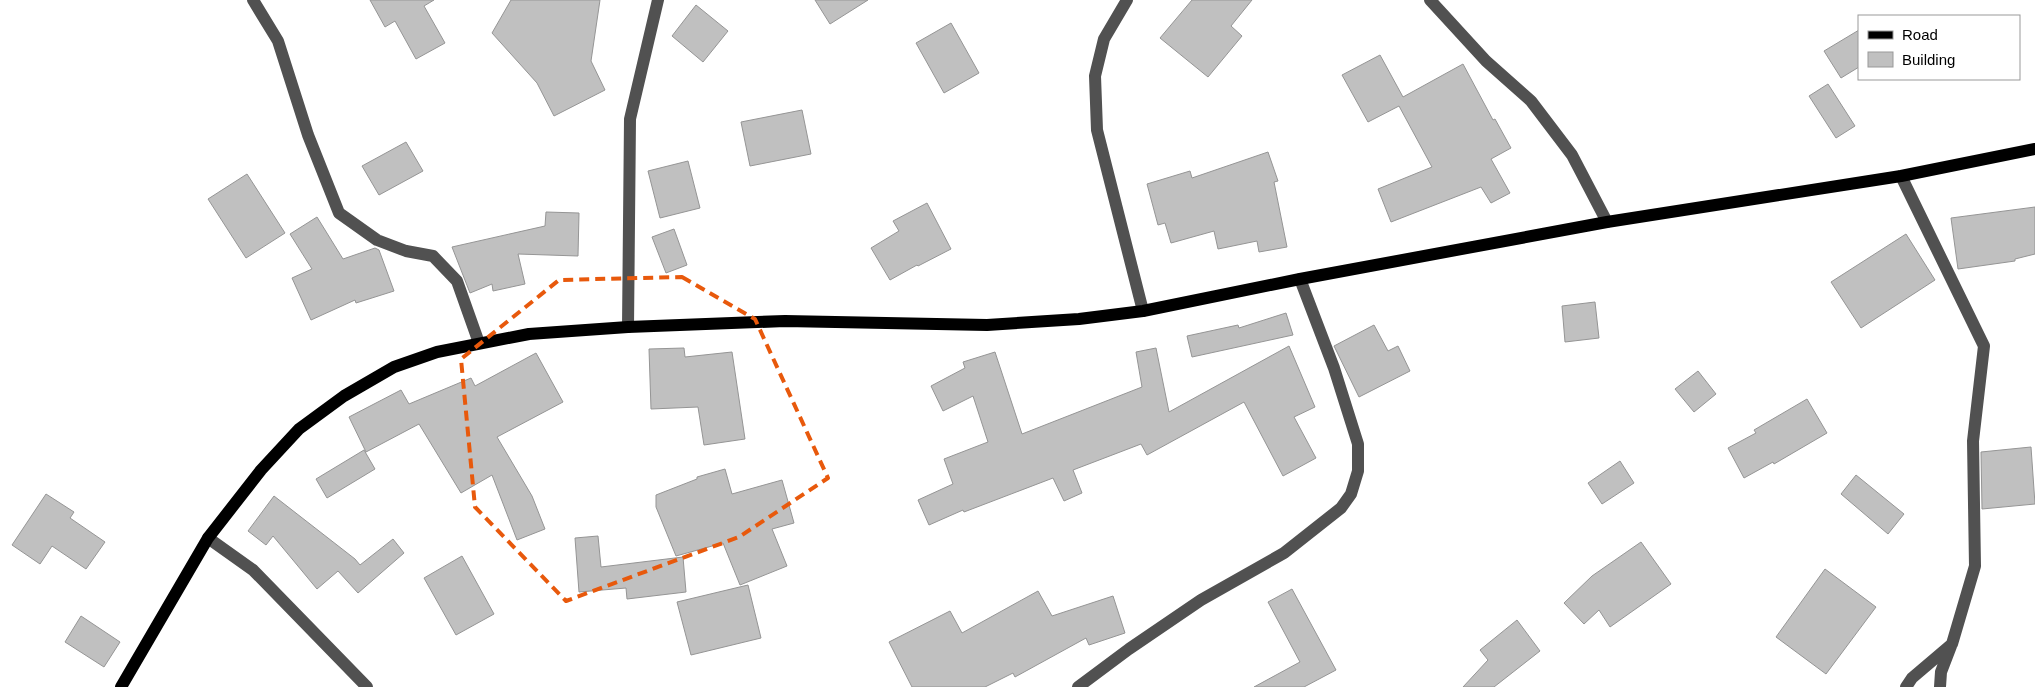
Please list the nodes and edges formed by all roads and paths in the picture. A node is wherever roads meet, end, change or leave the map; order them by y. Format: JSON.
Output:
{"nodes":[{"id":1,"x":253,"y":0,"type":"edge"},
{"id":2,"x":658,"y":0,"type":"edge"},
{"id":3,"x":1127,"y":0,"type":"edge"},
{"id":4,"x":1430,"y":0,"type":"edge"},
{"id":5,"x":2035,"y":149,"type":"edge"},
{"id":6,"x":1901,"y":176,"type":"junction"},
{"id":7,"x":1607,"y":222,"type":"junction"},
{"id":8,"x":1300,"y":279,"type":"junction"},
{"id":9,"x":1143,"y":311,"type":"junction"},
{"id":10,"x":628,"y":327,"type":"junction"},
{"id":11,"x":479,"y":342,"type":"junction"},
{"id":12,"x":208,"y":538,"type":"junction"},
{"id":13,"x":1952,"y":644,"type":"junction"},
{"id":14,"x":121,"y":687,"type":"edge"},
{"id":15,"x":367,"y":687,"type":"edge"},
{"id":16,"x":1078,"y":687,"type":"edge"},
{"id":17,"x":1906,"y":687,"type":"edge"},
{"id":18,"x":1940,"y":687,"type":"edge"}],
"edges":[{"from":1,"to":11,"type":"street"},
{"from":2,"to":10,"type":"street"},
{"from":3,"to":9,"type":"street"},
{"from":4,"to":7,"type":"street"},
{"from":5,"to":6,"type":"main road"},
{"from":6,"to":7,"type":"main road"},
{"from":6,"to":13,"type":"street"},
{"from":7,"to":8,"type":"main road"},
{"from":8,"to":9,"type":"main road"},
{"from":8,"to":16,"type":"street"},
{"from":9,"to":10,"type":"main road"},
{"from":10,"to":11,"type":"main road"},
{"from":11,"to":12,"type":"main road"},
{"from":12,"to":14,"type":"main road"},
{"from":12,"to":15,"type":"street"},
{"from":13,"to":17,"type":"street"},
{"from":13,"to":18,"type":"street"}]}
